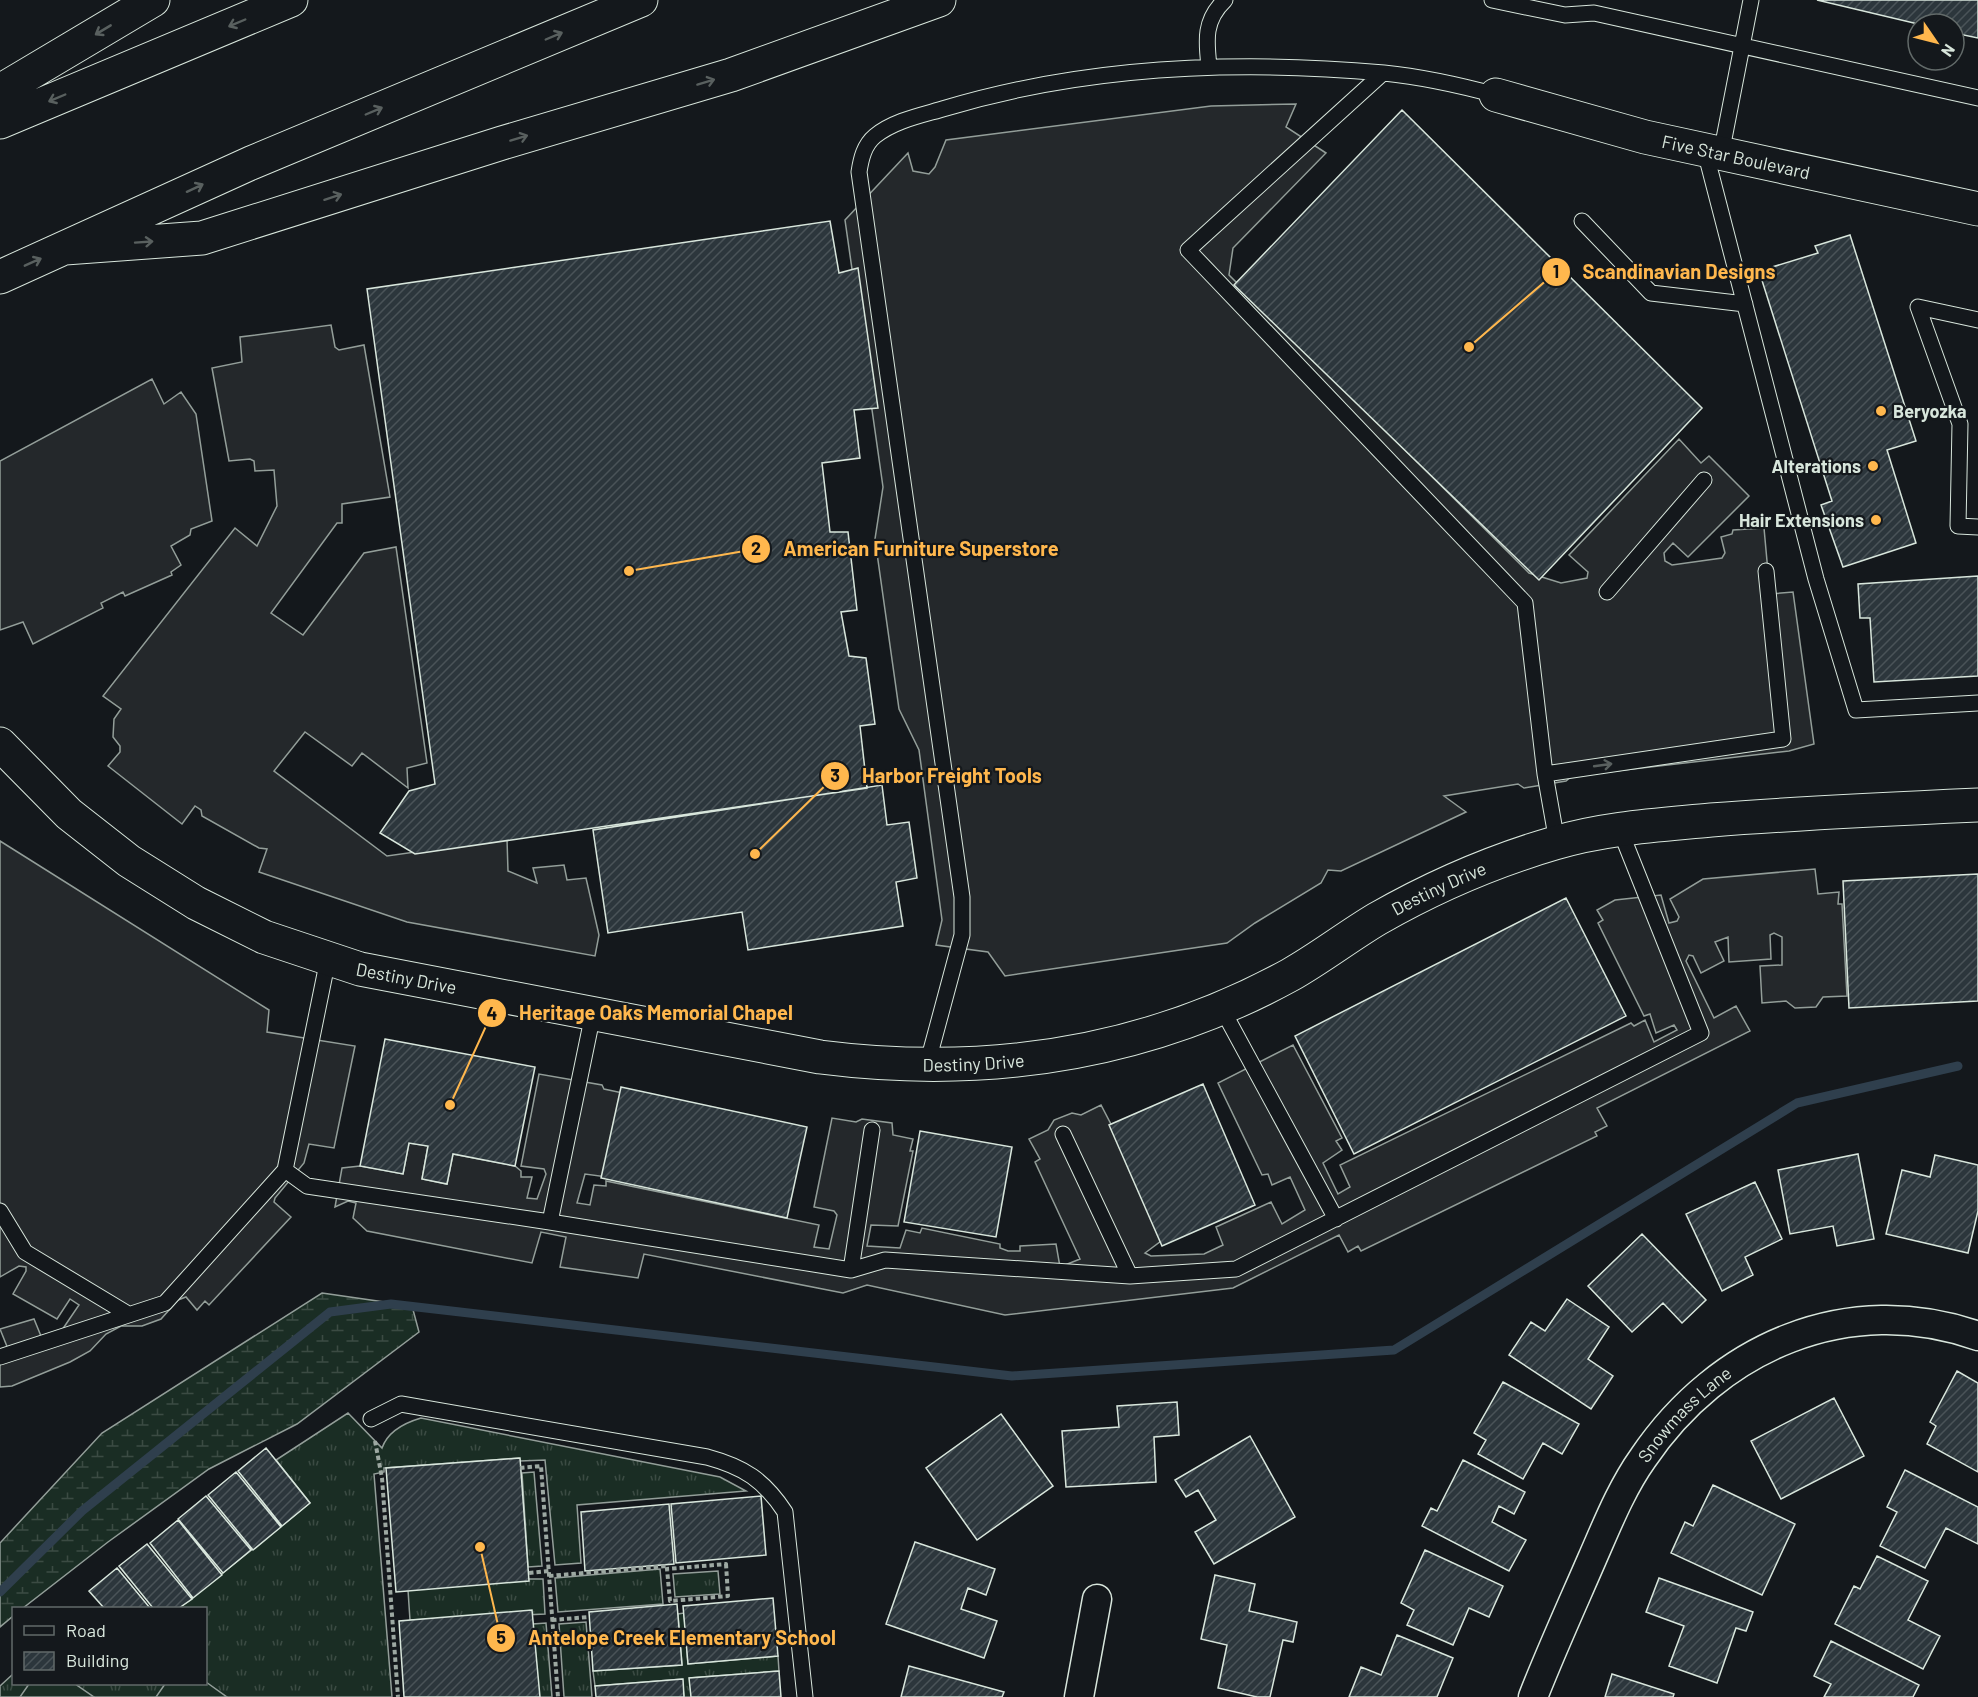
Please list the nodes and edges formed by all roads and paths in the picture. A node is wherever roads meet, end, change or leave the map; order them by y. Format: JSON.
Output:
{"nodes":[{"id":1,"x":153,"y":0,"type":"edge"},
{"id":2,"x":291,"y":0,"type":"edge"},
{"id":3,"x":641,"y":0,"type":"edge"},
{"id":4,"x":939,"y":0,"type":"edge"},
{"id":5,"x":1225,"y":0,"type":"edge"},
{"id":6,"x":1492,"y":0,"type":"edge"},
{"id":7,"x":1751,"y":0,"type":"edge"},
{"id":8,"x":1742,"y":45,"type":"junction"},
{"id":9,"x":1209,"y":66,"type":"junction"},
{"id":10,"x":1383,"y":73,"type":"junction"},
{"id":11,"x":0,"y":91,"type":"edge"},
{"id":12,"x":1496,"y":95,"type":"joint"},
{"id":13,"x":1978,"y":98,"type":"edge"},
{"id":14,"x":0,"y":122,"type":"edge"},
{"id":15,"x":1713,"y":152,"type":"junction"},
{"id":16,"x":1978,"y":209,"type":"edge"},
{"id":17,"x":1582,"y":221,"type":"dead end"},
{"id":18,"x":65,"y":248,"type":"junction"},
{"id":19,"x":0,"y":277,"type":"edge"},
{"id":20,"x":1745,"y":304,"type":"junction"},
{"id":21,"x":1978,"y":320,"type":"edge"},
{"id":22,"x":1704,"y":480,"type":"dead end"},
{"id":23,"x":1978,"y":527,"type":"edge"},
{"id":24,"x":1766,"y":571,"type":"dead end"},
{"id":25,"x":1607,"y":592,"type":"dead end"},
{"id":26,"x":1978,"y":702,"type":"edge"},
{"id":27,"x":0,"y":744,"type":"edge"},
{"id":28,"x":1545,"y":774,"type":"junction"},
{"id":29,"x":1978,"y":805,"type":"edge"},
{"id":30,"x":1620,"y":830,"type":"junction"},
{"id":31,"x":1557,"y":842,"type":"junction"},
{"id":32,"x":328,"y":959,"type":"junction"},
{"id":33,"x":1221,"y":1007,"type":"junction"},
{"id":34,"x":593,"y":1014,"type":"junction"},
{"id":35,"x":927,"y":1065,"type":"junction"},
{"id":36,"x":872,"y":1130,"type":"dead end"},
{"id":37,"x":1062,"y":1134,"type":"dead end"},
{"id":38,"x":285,"y":1170,"type":"junction"},
{"id":39,"x":0,"y":1210,"type":"edge"},
{"id":40,"x":1336,"y":1219,"type":"junction"},
{"id":41,"x":550,"y":1222,"type":"junction"},
{"id":42,"x":851,"y":1270,"type":"junction"},
{"id":43,"x":1130,"y":1276,"type":"junction"},
{"id":44,"x":128,"y":1314,"type":"junction"},
{"id":45,"x":1978,"y":1336,"type":"edge"},
{"id":46,"x":0,"y":1357,"type":"edge"},
{"id":47,"x":371,"y":1419,"type":"joint"},
{"id":48,"x":520,"y":1467,"type":"dead end"},
{"id":49,"x":667,"y":1569,"type":"junction"},
{"id":50,"x":529,"y":1573,"type":"dead end"},
{"id":51,"x":549,"y":1574,"type":"junction"},
{"id":52,"x":1097,"y":1599,"type":"dead end"},
{"id":53,"x":589,"y":1617,"type":"dead end"},
{"id":54,"x":552,"y":1620,"type":"junction"},
{"id":55,"x":398,"y":1697,"type":"edge"},
{"id":56,"x":558,"y":1697,"type":"edge"},
{"id":57,"x":805,"y":1697,"type":"edge"},
{"id":58,"x":1078,"y":1697,"type":"edge"},
{"id":59,"x":1533,"y":1697,"type":"edge"}],
"edges":[{"from":1,"to":11,"type":"main road","one_way":true},
{"from":2,"to":14,"type":"main road","one_way":true},
{"from":18,"to":3,"type":"main road","one_way":true},
{"from":18,"to":4,"type":"main road","one_way":true},
{"from":5,"to":9,"type":"lane"},
{"from":6,"to":8,"type":"lane"},
{"from":7,"to":8,"type":"lane"},
{"from":8,"to":13,"type":"lane"},
{"from":8,"to":15,"type":"lane"},
{"from":9,"to":10,"type":"lane"},
{"from":9,"to":35,"type":"lane"},
{"from":10,"to":12,"type":"lane"},
{"from":10,"to":28,"type":"lane"},
{"from":12,"to":15,"type":"main road","name":"Five Star Boulevard"},
{"from":15,"to":16,"type":"main road","name":"Five Star Boulevard"},
{"from":15,"to":20,"type":"lane"},
{"from":17,"to":20,"type":"lane"},
{"from":19,"to":18,"type":"main road","one_way":true},
{"from":20,"to":26,"type":"lane"},
{"from":21,"to":23,"type":"lane"},
{"from":22,"to":25,"type":"lane"},
{"from":28,"to":24,"type":"lane","one_way":true},
{"from":27,"to":32,"type":"main road","name":"Destiny Drive"},
{"from":28,"to":31,"type":"lane"},
{"from":29,"to":30,"type":"main road","name":"Destiny Drive"},
{"from":30,"to":31,"type":"main road","name":"Destiny Drive"},
{"from":30,"to":40,"type":"lane"},
{"from":31,"to":33,"type":"main road","name":"Destiny Drive"},
{"from":32,"to":34,"type":"main road","name":"Destiny Drive"},
{"from":32,"to":38,"type":"lane"},
{"from":33,"to":35,"type":"main road","name":"Destiny Drive"},
{"from":33,"to":40,"type":"lane"},
{"from":34,"to":35,"type":"main road","name":"Destiny Drive"},
{"from":34,"to":41,"type":"lane"},
{"from":36,"to":42,"type":"lane"},
{"from":37,"to":43,"type":"lane"},
{"from":38,"to":41,"type":"lane"},
{"from":38,"to":44,"type":"lane"},
{"from":39,"to":44,"type":"lane"},
{"from":40,"to":43,"type":"lane"},
{"from":41,"to":42,"type":"lane"},
{"from":42,"to":43,"type":"lane"},
{"from":44,"to":46,"type":"lane"},
{"from":45,"to":59,"type":"street","name":"Snowmass Lane"},
{"from":47,"to":55,"type":"path"},
{"from":47,"to":57,"type":"lane"},
{"from":48,"to":51,"type":"path"},
{"from":49,"to":49,"type":"path"},
{"from":49,"to":51,"type":"path"},
{"from":50,"to":51,"type":"path"},
{"from":51,"to":54,"type":"path"},
{"from":52,"to":58,"type":"street"},
{"from":53,"to":54,"type":"path"},
{"from":54,"to":56,"type":"path"}]}
